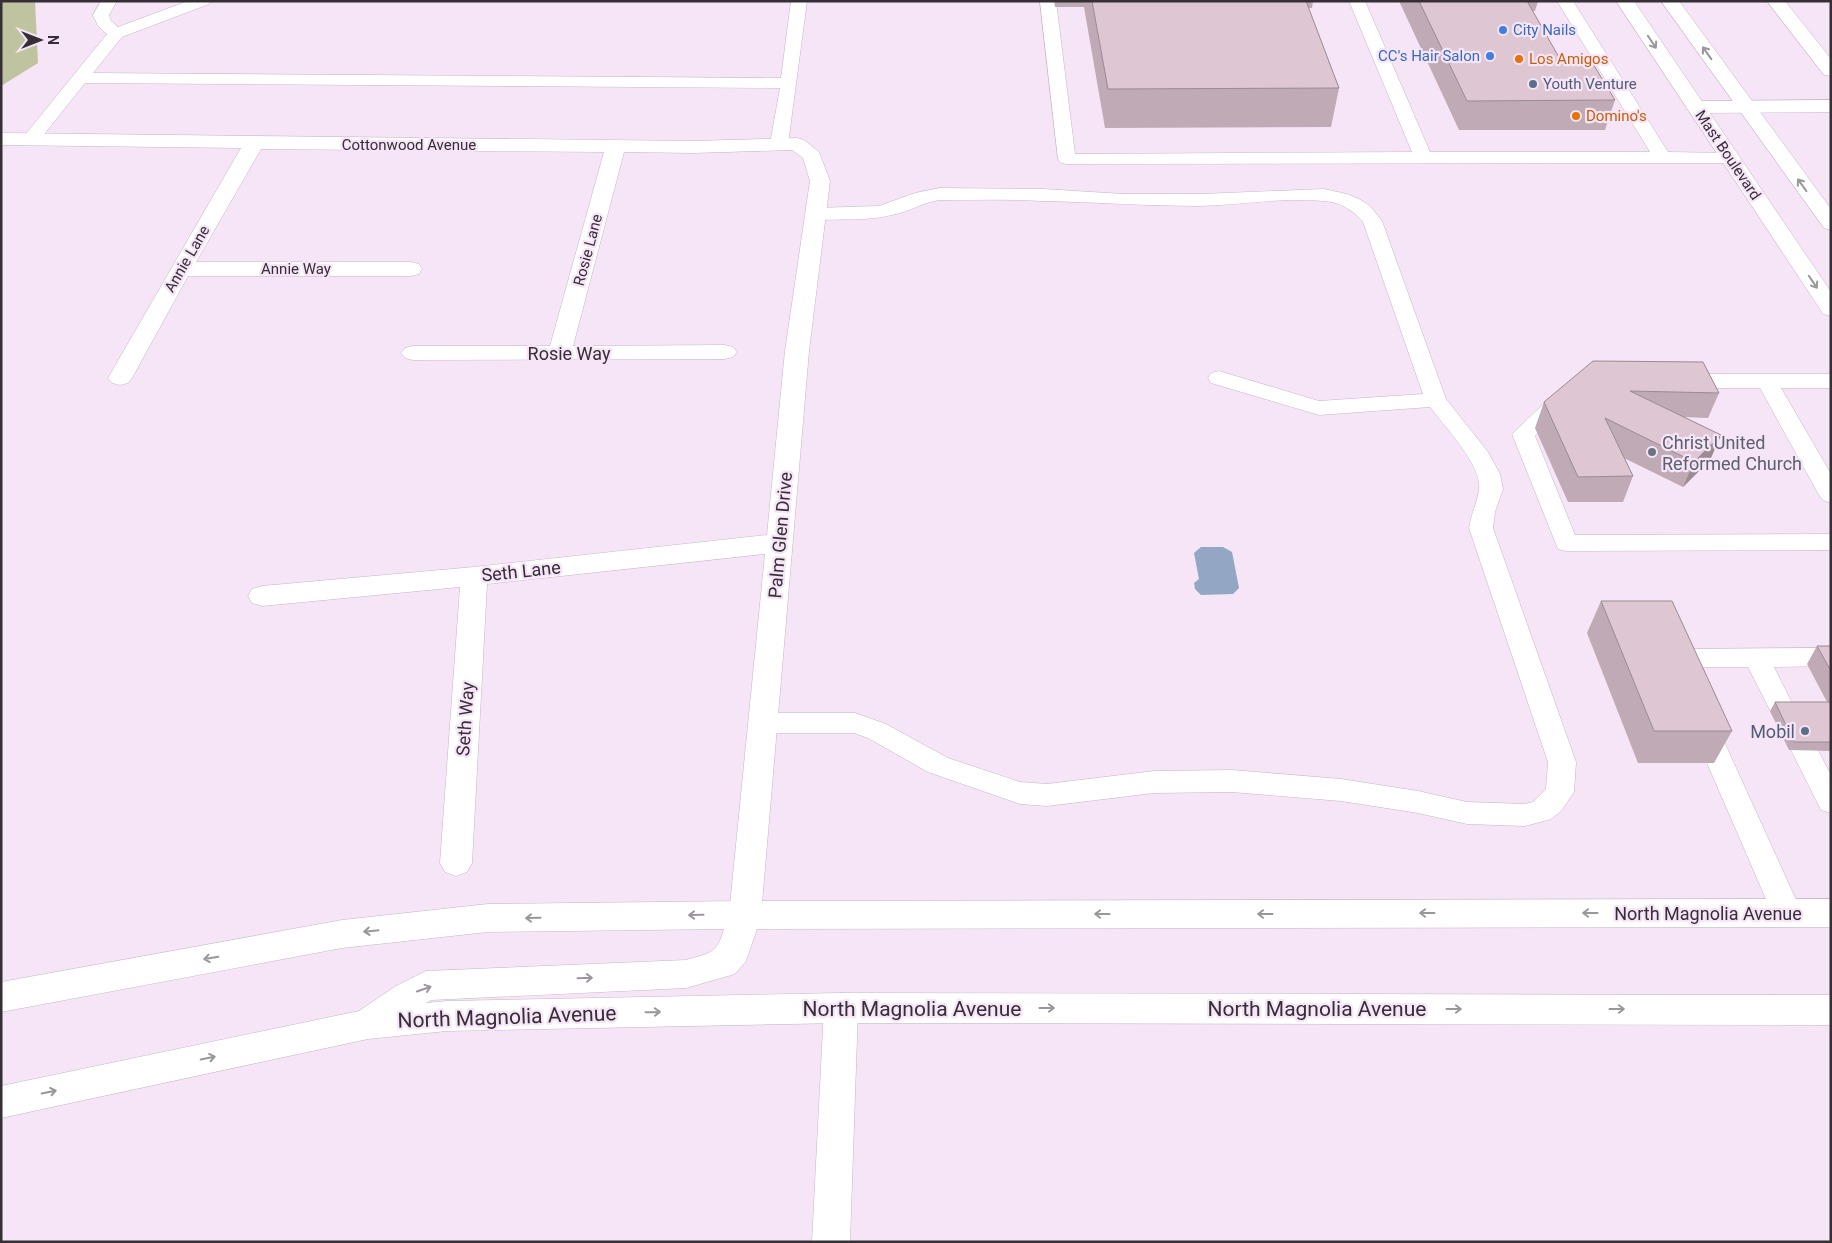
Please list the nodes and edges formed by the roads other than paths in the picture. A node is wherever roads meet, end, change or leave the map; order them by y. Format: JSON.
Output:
{"nodes":[{"id":1,"x":108,"y":1,"type":"edge"},
{"id":2,"x":203,"y":1,"type":"edge"},
{"id":3,"x":799,"y":1,"type":"edge"},
{"id":4,"x":1048,"y":1,"type":"edge"},
{"id":5,"x":1357,"y":1,"type":"edge"},
{"id":6,"x":1565,"y":1,"type":"edge"},
{"id":7,"x":1624,"y":1,"type":"edge"},
{"id":8,"x":1670,"y":1,"type":"edge"},
{"id":9,"x":1776,"y":1,"type":"edge"},
{"id":10,"x":116,"y":34,"type":"junction"},
{"id":11,"x":1831,"y":71,"type":"edge"},
{"id":12,"x":80,"y":78,"type":"junction"},
{"id":13,"x":789,"y":83,"type":"junction"},
{"id":14,"x":1744,"y":106,"type":"junction"},
{"id":15,"x":1831,"y":106,"type":"edge"},
{"id":16,"x":1696,"y":107,"type":"junction"},
{"id":17,"x":1,"y":139,"type":"edge"},
{"id":18,"x":31,"y":139,"type":"junction"},
{"id":19,"x":255,"y":142,"type":"junction"},
{"id":20,"x":779,"y":144,"type":"junction"},
{"id":21,"x":616,"y":146,"type":"junction"},
{"id":22,"x":812,"y":156,"type":"joint"},
{"id":23,"x":1423,"y":157,"type":"junction"},
{"id":24,"x":1663,"y":158,"type":"junction"},
{"id":25,"x":1730,"y":158,"type":"junction"},
{"id":26,"x":815,"y":214,"type":"junction"},
{"id":27,"x":1831,"y":224,"type":"edge"},
{"id":28,"x":181,"y":268,"type":"junction"},
{"id":29,"x":411,"y":268,"type":"dead end"},
{"id":30,"x":1831,"y":309,"type":"edge"},
{"id":31,"x":725,"y":352,"type":"dead end"},
{"id":32,"x":413,"y":353,"type":"dead end"},
{"id":33,"x":559,"y":353,"type":"junction"},
{"id":34,"x":120,"y":378,"type":"dead end"},
{"id":35,"x":1219,"y":378,"type":"dead end"},
{"id":36,"x":1660,"y":380,"type":"edge"},
{"id":37,"x":1767,"y":380,"type":"junction"},
{"id":38,"x":1831,"y":380,"type":"edge"},
{"id":39,"x":1575,"y":387,"type":"edge"},
{"id":40,"x":1436,"y":400,"type":"junction"},
{"id":41,"x":1831,"y":495,"type":"edge"},
{"id":42,"x":1831,"y":542,"type":"edge"},
{"id":43,"x":780,"y":543,"type":"junction"},
{"id":44,"x":474,"y":576,"type":"junction"},
{"id":45,"x":262,"y":596,"type":"dead end"},
{"id":46,"x":1831,"y":657,"type":"edge"},
{"id":47,"x":1756,"y":658,"type":"junction"},
{"id":48,"x":1783,"y":711,"type":"edge"},
{"id":49,"x":761,"y":723,"type":"junction"},
{"id":50,"x":1804,"y":750,"type":"edge"},
{"id":51,"x":1831,"y":802,"type":"edge"},
{"id":52,"x":456,"y":863,"type":"dead end"},
{"id":53,"x":1787,"y":913,"type":"junction"},
{"id":54,"x":1831,"y":913,"type":"edge"},
{"id":55,"x":744,"y":915,"type":"junction"},
{"id":56,"x":1,"y":997,"type":"edge"},
{"id":57,"x":841,"y":1008,"type":"junction"},
{"id":58,"x":1831,"y":1010,"type":"edge"},
{"id":59,"x":368,"y":1024,"type":"junction"},
{"id":60,"x":1,"y":1102,"type":"edge"},
{"id":61,"x":832,"y":1242,"type":"edge"}],
"edges":[{"from":1,"to":10,"type":"lane"},
{"from":2,"to":10,"type":"lane"},
{"from":3,"to":13,"type":"lane"},
{"from":4,"to":23,"type":"lane"},
{"from":5,"to":23,"type":"lane"},
{"from":6,"to":24,"type":"lane"},
{"from":7,"to":16,"type":"street","name":"Mast Boulevard","one_way":true},
{"from":14,"to":8,"type":"street","one_way":true},
{"from":9,"to":11,"type":"street"},
{"from":10,"to":12,"type":"lane"},
{"from":12,"to":13,"type":"lane"},
{"from":12,"to":18,"type":"lane"},
{"from":13,"to":20,"type":"lane"},
{"from":14,"to":15,"type":"street"},
{"from":14,"to":16,"type":"street"},
{"from":27,"to":14,"type":"street","one_way":true},
{"from":16,"to":25,"type":"street","name":"Mast Boulevard"},
{"from":17,"to":18,"type":"street","name":"Cottonwood Avenue"},
{"from":18,"to":19,"type":"street","name":"Cottonwood Avenue"},
{"from":19,"to":21,"type":"street","name":"Cottonwood Avenue"},
{"from":19,"to":28,"type":"street","name":"Annie Lane"},
{"from":20,"to":21,"type":"street","name":"Cottonwood Avenue"},
{"from":20,"to":22,"type":"street","name":"Cottonwood Avenue"},
{"from":21,"to":33,"type":"street","name":"Rosie Lane"},
{"from":22,"to":26,"type":"street","name":"Palm Glen Drive"},
{"from":23,"to":24,"type":"lane"},
{"from":24,"to":25,"type":"lane"},
{"from":25,"to":30,"type":"street","name":"Mast Boulevard","one_way":true},
{"from":26,"to":40,"type":"lane"},
{"from":26,"to":43,"type":"street","name":"Palm Glen Drive"},
{"from":28,"to":29,"type":"street","name":"Annie Way"},
{"from":28,"to":34,"type":"street","name":"Annie Lane"},
{"from":31,"to":33,"type":"street","name":"Rosie Way"},
{"from":32,"to":33,"type":"street","name":"Rosie Way"},
{"from":35,"to":40,"type":"lane"},
{"from":36,"to":37,"type":"lane"},
{"from":37,"to":38,"type":"lane"},
{"from":37,"to":41,"type":"lane"},
{"from":39,"to":42,"type":"lane"},
{"from":40,"to":49,"type":"lane"},
{"from":43,"to":44,"type":"street","name":"Seth Lane"},
{"from":43,"to":49,"type":"street","name":"Palm Glen Drive"},
{"from":44,"to":45,"type":"street","name":"Seth Lane"},
{"from":44,"to":52,"type":"street","name":"Seth Way"},
{"from":46,"to":47,"type":"lane"},
{"from":47,"to":48,"type":"lane"},
{"from":47,"to":53,"type":"lane"},
{"from":49,"to":55,"type":"street","name":"Palm Glen Drive"},
{"from":50,"to":51,"type":"lane"},
{"from":53,"to":54,"type":"street","name":"North Magnolia Avenue"},
{"from":53,"to":55,"type":"street","name":"North Magnolia Avenue","one_way":true},
{"from":55,"to":56,"type":"street","name":"North Magnolia Avenue","one_way":true},
{"from":59,"to":55,"type":"street","name":"Palm Glen Drive","one_way":true},
{"from":57,"to":58,"type":"street","name":"North Magnolia Avenue","one_way":true},
{"from":59,"to":57,"type":"street","name":"North Magnolia Avenue","one_way":true},
{"from":57,"to":61,"type":"street"},
{"from":60,"to":59,"type":"street","name":"North Magnolia Avenue","one_way":true}]}
